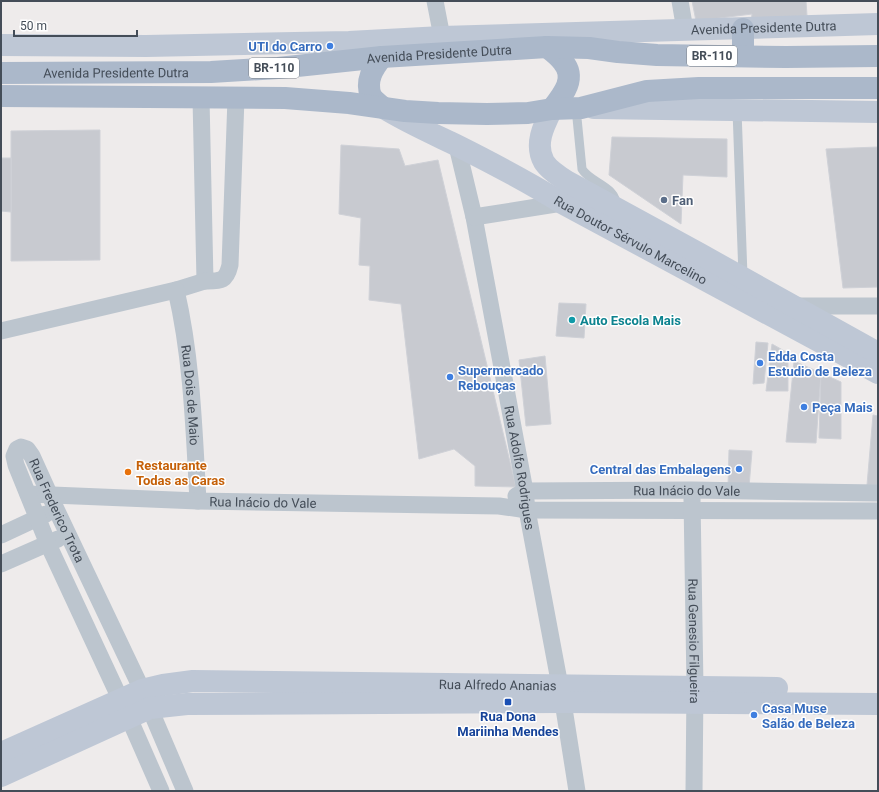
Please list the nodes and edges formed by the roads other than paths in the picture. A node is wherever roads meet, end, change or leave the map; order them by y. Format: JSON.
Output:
{"nodes":[{"id":1,"x":435,"y":1,"type":"edge"},
{"id":2,"x":680,"y":1,"type":"edge"},
{"id":3,"x":878,"y":24,"type":"edge"},
{"id":4,"x":743,"y":28,"type":"junction"},
{"id":5,"x":685,"y":30,"type":"junction"},
{"id":6,"x":443,"y":45,"type":"junction"},
{"id":7,"x":1,"y":46,"type":"edge"},
{"id":8,"x":547,"y":47,"type":"junction"},
{"id":9,"x":743,"y":56,"type":"junction"},
{"id":10,"x":878,"y":56,"type":"edge"},
{"id":11,"x":382,"y":57,"type":"junction"},
{"id":12,"x":1,"y":73,"type":"edge"},
{"id":13,"x":878,"y":88,"type":"edge"},
{"id":14,"x":1,"y":96,"type":"edge"},
{"id":15,"x":201,"y":98,"type":"junction"},
{"id":16,"x":236,"y":98,"type":"junction"},
{"id":17,"x":382,"y":107,"type":"junction"},
{"id":18,"x":578,"y":108,"type":"junction"},
{"id":19,"x":552,"y":109,"type":"junction"},
{"id":20,"x":737,"y":110,"type":"junction"},
{"id":21,"x":878,"y":112,"type":"edge"},
{"id":22,"x":457,"y":146,"type":"junction"},
{"id":23,"x":562,"y":203,"type":"junction"},
{"id":24,"x":474,"y":217,"type":"junction"},
{"id":25,"x":611,"y":218,"type":"junction"},
{"id":26,"x":743,"y":278,"type":"junction"},
{"id":27,"x":205,"y":281,"type":"junction"},
{"id":28,"x":176,"y":290,"type":"junction"},
{"id":29,"x":793,"y":306,"type":"junction"},
{"id":30,"x":878,"y":306,"type":"edge"},
{"id":31,"x":1,"y":331,"type":"edge"},
{"id":32,"x":878,"y":353,"type":"edge"},
{"id":33,"x":878,"y":373,"type":"edge"},
{"id":34,"x":692,"y":490,"type":"junction"},
{"id":35,"x":526,"y":491,"type":"junction"},
{"id":36,"x":878,"y":493,"type":"edge"},
{"id":37,"x":28,"y":494,"type":"junction"},
{"id":38,"x":198,"y":501,"type":"junction"},
{"id":39,"x":52,"y":502,"type":"junction"},
{"id":40,"x":499,"y":506,"type":"junction"},
{"id":41,"x":527,"y":510,"type":"junction"},
{"id":42,"x":692,"y":510,"type":"junction"},
{"id":43,"x":878,"y":511,"type":"edge"},
{"id":44,"x":38,"y":518,"type":"junction"},
{"id":45,"x":68,"y":534,"type":"junction"},
{"id":46,"x":1,"y":535,"type":"edge"},
{"id":47,"x":48,"y":544,"type":"junction"},
{"id":48,"x":1,"y":564,"type":"edge"},
{"id":49,"x":878,"y":689,"type":"edge"},
{"id":50,"x":561,"y":693,"type":"junction"},
{"id":51,"x":695,"y":694,"type":"junction"},
{"id":52,"x":878,"y":704,"type":"edge"},
{"id":53,"x":136,"y":706,"type":"junction"},
{"id":54,"x":1,"y":753,"type":"edge"},
{"id":55,"x":1,"y":776,"type":"edge"},
{"id":56,"x":161,"y":791,"type":"edge"},
{"id":57,"x":185,"y":791,"type":"edge"},
{"id":58,"x":577,"y":791,"type":"edge"},
{"id":59,"x":694,"y":791,"type":"edge"}],
"edges":[{"from":1,"to":6,"type":"street"},
{"from":2,"to":5,"type":"street"},
{"from":3,"to":4,"type":"main road","name":"Avenida Presidente Dutra"},
{"from":4,"to":5,"type":"main road","name":"Avenida Presidente Dutra"},
{"from":4,"to":9,"type":"main road"},
{"from":5,"to":6,"type":"main road","name":"Avenida Presidente Dutra"},
{"from":6,"to":7,"type":"main road","name":"Avenida Presidente Dutra"},
{"from":6,"to":8,"type":"main road","name":"Avenida Presidente Dutra","number":"BR-110"},
{"from":6,"to":11,"type":"main road","name":"Avenida Presidente Dutra","number":"BR-110"},
{"from":8,"to":9,"type":"main road","name":"Avenida Presidente Dutra","number":"BR-110"},
{"from":8,"to":19,"type":"main road"},
{"from":9,"to":10,"type":"main road","name":"Avenida Presidente Dutra","number":"BR-110"},
{"from":11,"to":12,"type":"main road","name":"Avenida Presidente Dutra","number":"BR-110"},
{"from":11,"to":17,"type":"main road"},
{"from":13,"to":18,"type":"main road","name":"Avenida Presidente Dutra"},
{"from":14,"to":15,"type":"main road","name":"Avenida Presidente Dutra"},
{"from":15,"to":16,"type":"main road","name":"Avenida Presidente Dutra"},
{"from":15,"to":27,"type":"street"},
{"from":16,"to":17,"type":"main road","name":"Avenida Presidente Dutra"},
{"from":16,"to":27,"type":"street"},
{"from":17,"to":19,"type":"main road","name":"Avenida Presidente Dutra"},
{"from":17,"to":22,"type":"main road","name":"Rua Doutor Sérvulo Marcelino"},
{"from":18,"to":19,"type":"main road","name":"Avenida Presidente Dutra"},
{"from":18,"to":20,"type":"main road","name":"Avenida Presidente Dutra"},
{"from":18,"to":25,"type":"lane"},
{"from":19,"to":25,"type":"main road","name":"Rua Doutor Sérvulo Marcelino"},
{"from":20,"to":21,"type":"main road","name":"Avenida Presidente Dutra"},
{"from":20,"to":26,"type":"lane"},
{"from":22,"to":23,"type":"main road","name":"Rua Doutor Sérvulo Marcelino"},
{"from":22,"to":24,"type":"street","name":"Rua Adolfo Rodrigues"},
{"from":23,"to":24,"type":"street"},
{"from":23,"to":25,"type":"main road","name":"Rua Doutor Sérvulo Marcelino"},
{"from":24,"to":35,"type":"street","name":"Rua Adolfo Rodrigues"},
{"from":25,"to":26,"type":"main road","name":"Rua Doutor Sérvulo Marcelino"},
{"from":25,"to":33,"type":"main road","name":"Rua Doutor Sérvulo Marcelino"},
{"from":26,"to":29,"type":"main road","name":"Rua Doutor Sérvulo Marcelino"},
{"from":27,"to":28,"type":"street"},
{"from":28,"to":31,"type":"street"},
{"from":28,"to":38,"type":"street","name":"Rua Dois de Maio"},
{"from":29,"to":30,"type":"street"},
{"from":29,"to":32,"type":"main road","name":"Rua Doutor Sérvulo Marcelino"},
{"from":34,"to":35,"type":"street","name":"Rua Inácio do Vale"},
{"from":34,"to":36,"type":"street","name":"Rua Inácio do Vale"},
{"from":34,"to":42,"type":"street","name":"Rua Genesio Filgueira"},
{"from":35,"to":40,"type":"street","name":"Rua Inácio do Vale"},
{"from":35,"to":41,"type":"street","name":"Rua Adolfo Rodrigues"},
{"from":37,"to":39,"type":"street","name":"Rua Inácio do Vale"},
{"from":37,"to":39,"type":"street","name":"Rua Frederico Trota"},
{"from":37,"to":44,"type":"street","name":"Rua Frederico Trota"},
{"from":38,"to":39,"type":"street","name":"Rua Inácio do Vale"},
{"from":38,"to":40,"type":"street","name":"Rua Inácio do Vale"},
{"from":39,"to":44,"type":"street"},
{"from":39,"to":45,"type":"street","name":"Rua Frederico Trota"},
{"from":40,"to":41,"type":"street","name":"Rua Inácio do Vale"},
{"from":41,"to":42,"type":"street","name":"Rua Inácio do Vale"},
{"from":41,"to":50,"type":"street","name":"Rua Adolfo Rodrigues"},
{"from":42,"to":43,"type":"street","name":"Rua Inácio do Vale"},
{"from":42,"to":51,"type":"street","name":"Rua Genesio Filgueira"},
{"from":44,"to":46,"type":"street"},
{"from":44,"to":47,"type":"street","name":"Rua Frederico Trota"},
{"from":45,"to":47,"type":"street"},
{"from":45,"to":53,"type":"street","name":"Rua Frederico Trota"},
{"from":47,"to":48,"type":"street"},
{"from":47,"to":53,"type":"street","name":"Rua Frederico Trota"},
{"from":49,"to":51,"type":"main road","name":"Rua Alfredo Ananias"},
{"from":50,"to":51,"type":"main road","name":"Rua Alfredo Ananias"},
{"from":50,"to":53,"type":"main road","name":"Rua Alfredo Ananias"},
{"from":50,"to":58,"type":"street","name":"Rua Adolfo Rodrigues"},
{"from":51,"to":52,"type":"main road","name":"Rua Alfredo Ananias"},
{"from":51,"to":59,"type":"street","name":"Rua Genesio Filgueira"},
{"from":53,"to":54,"type":"main road"},
{"from":53,"to":55,"type":"main road"},
{"from":53,"to":56,"type":"street","name":"Rua Frederico Trota"},
{"from":53,"to":57,"type":"street","name":"Rua Frederico Trota"}]}
